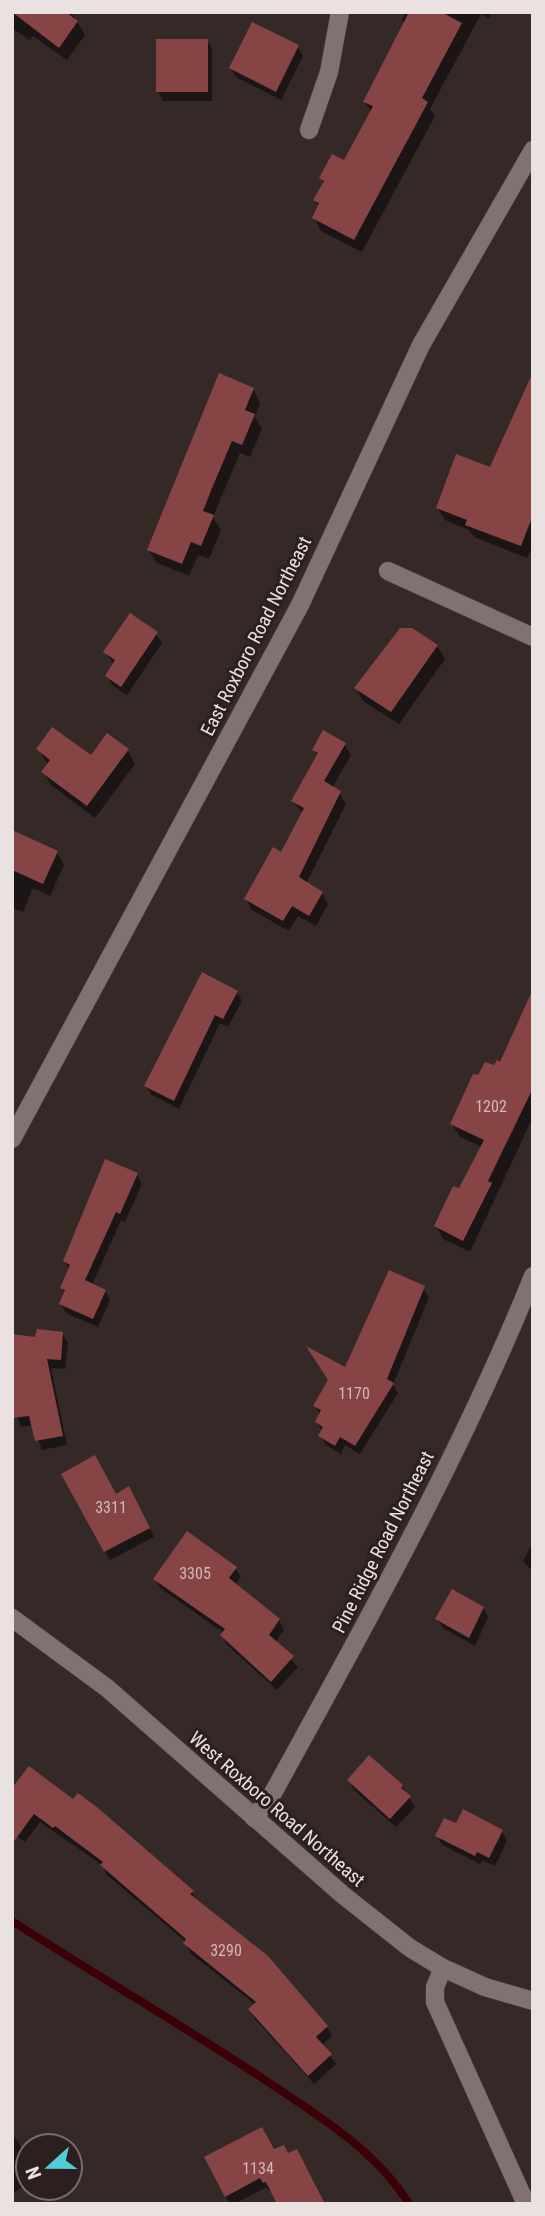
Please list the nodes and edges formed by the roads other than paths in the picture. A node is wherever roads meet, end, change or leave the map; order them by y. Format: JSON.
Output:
{"nodes":[{"id":1,"x":340,"y":12,"type":"edge"},
{"id":2,"x":309,"y":130,"type":"dead end"},
{"id":3,"x":533,"y":150,"type":"edge"},
{"id":4,"x":388,"y":572,"type":"dead end"},
{"id":5,"x":533,"y":637,"type":"edge"},
{"id":6,"x":12,"y":1139,"type":"edge"},
{"id":7,"x":533,"y":1276,"type":"edge"},
{"id":8,"x":12,"y":1618,"type":"edge"},
{"id":9,"x":254,"y":1818,"type":"junction"},
{"id":10,"x":443,"y":1968,"type":"junction"},
{"id":11,"x":533,"y":2001,"type":"edge"},
{"id":12,"x":526,"y":2204,"type":"edge"}],
"edges":[{"from":1,"to":2,"type":"street"},
{"from":3,"to":6,"type":"street","name":"East Roxboro Road Northeast"},
{"from":4,"to":5,"type":"street"},
{"from":7,"to":9,"type":"street","name":"Pine Ridge Road Northeast"},
{"from":8,"to":9,"type":"street","name":"West Roxboro Road Northeast"},
{"from":9,"to":10,"type":"street","name":"West Roxboro Road Northeast"},
{"from":10,"to":11,"type":"street","name":"West Roxboro Road Northeast"},
{"from":10,"to":12,"type":"street"}]}
